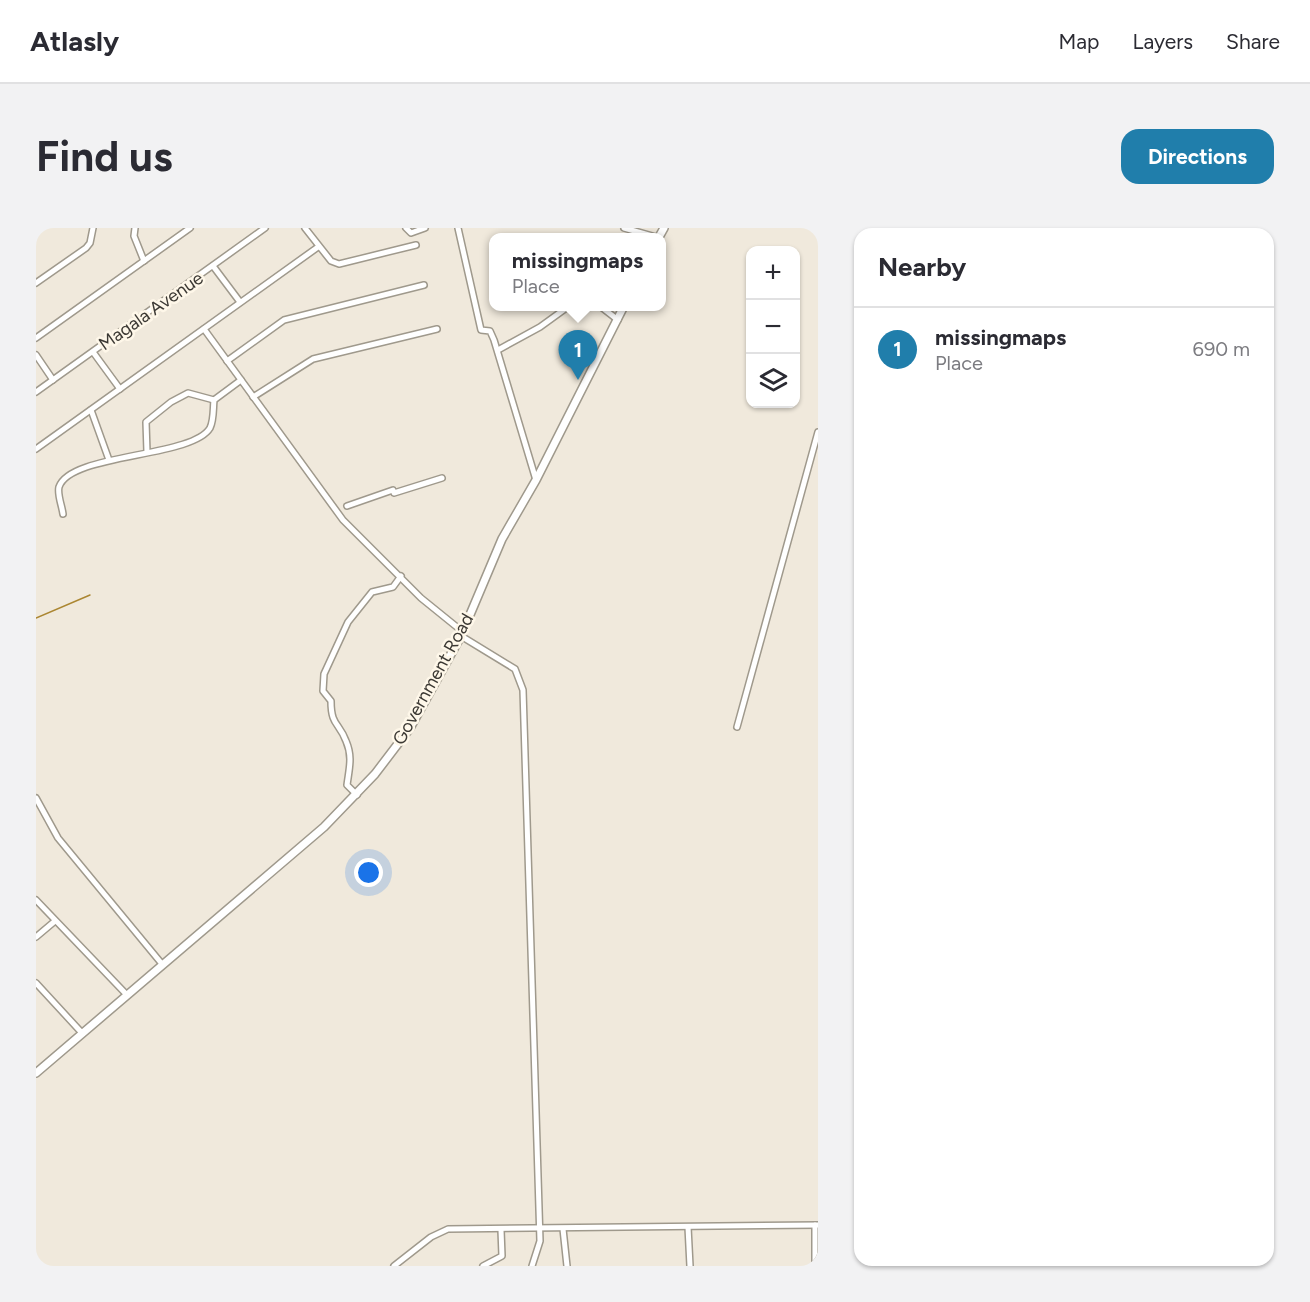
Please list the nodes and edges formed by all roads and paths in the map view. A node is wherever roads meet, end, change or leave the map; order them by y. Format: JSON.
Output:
{"nodes":[{"id":1,"x":93,"y":228,"type":"edge"},
{"id":2,"x":135,"y":228,"type":"edge"},
{"id":3,"x":190,"y":228,"type":"edge"},
{"id":4,"x":264,"y":228,"type":"edge"},
{"id":5,"x":305,"y":228,"type":"edge"},
{"id":6,"x":406,"y":228,"type":"edge"},
{"id":7,"x":425,"y":228,"type":"edge"},
{"id":8,"x":458,"y":228,"type":"edge"},
{"id":9,"x":624,"y":228,"type":"edge"},
{"id":10,"x":643,"y":233,"type":"edge"},
{"id":11,"x":416,"y":245,"type":"dead end"},
{"id":12,"x":318,"y":247,"type":"junction"},
{"id":13,"x":144,"y":261,"type":"junction"},
{"id":14,"x":213,"y":266,"type":"junction"},
{"id":15,"x":36,"y":283,"type":"edge"},
{"id":16,"x":424,"y":285,"type":"dead end"},
{"id":17,"x":240,"y":302,"type":"junction"},
{"id":18,"x":562,"y":311,"type":"edge"},
{"id":19,"x":606,"y":311,"type":"edge"},
{"id":20,"x":622,"y":311,"type":"edge"},
{"id":21,"x":618,"y":320,"type":"junction"},
{"id":22,"x":204,"y":329,"type":"junction"},
{"id":23,"x":437,"y":329,"type":"dead end"},
{"id":24,"x":36,"y":338,"type":"edge"},
{"id":25,"x":498,"y":350,"type":"junction"},
{"id":26,"x":93,"y":351,"type":"junction"},
{"id":27,"x":36,"y":355,"type":"edge"},
{"id":28,"x":228,"y":361,"type":"junction"},
{"id":29,"x":53,"y":380,"type":"junction"},
{"id":30,"x":241,"y":380,"type":"junction"},
{"id":31,"x":120,"y":390,"type":"junction"},
{"id":32,"x":36,"y":392,"type":"edge"},
{"id":33,"x":253,"y":397,"type":"junction"},
{"id":34,"x":214,"y":400,"type":"junction"},
{"id":35,"x":91,"y":410,"type":"junction"},
{"id":36,"x":818,"y":432,"type":"edge"},
{"id":37,"x":36,"y":449,"type":"edge"},
{"id":38,"x":147,"y":452,"type":"junction"},
{"id":39,"x":109,"y":460,"type":"junction"},
{"id":40,"x":442,"y":478,"type":"dead end"},
{"id":41,"x":536,"y":480,"type":"junction"},
{"id":42,"x":347,"y":506,"type":"dead end"},
{"id":43,"x":63,"y":514,"type":"dead end"},
{"id":44,"x":401,"y":576,"type":"junction"},
{"id":45,"x":462,"y":634,"type":"junction"},
{"id":46,"x":737,"y":728,"type":"dead end"},
{"id":47,"x":357,"y":795,"type":"junction"},
{"id":48,"x":36,"y":798,"type":"edge"},
{"id":49,"x":36,"y":900,"type":"edge"},
{"id":50,"x":55,"y":921,"type":"junction"},
{"id":51,"x":36,"y":937,"type":"edge"},
{"id":52,"x":162,"y":964,"type":"junction"},
{"id":53,"x":36,"y":983,"type":"edge"},
{"id":54,"x":127,"y":995,"type":"junction"},
{"id":55,"x":82,"y":1033,"type":"junction"},
{"id":56,"x":37,"y":1071,"type":"edge"},
{"id":57,"x":817,"y":1225,"type":"edge"},
{"id":58,"x":688,"y":1227,"type":"junction"},
{"id":59,"x":539,"y":1229,"type":"junction"},
{"id":60,"x":563,"y":1229,"type":"junction"},
{"id":61,"x":501,"y":1230,"type":"junction"},
{"id":62,"x":394,"y":1266,"type":"edge"},
{"id":63,"x":483,"y":1266,"type":"edge"},
{"id":64,"x":532,"y":1266,"type":"edge"},
{"id":65,"x":567,"y":1266,"type":"edge"},
{"id":66,"x":690,"y":1266,"type":"edge"},
{"id":67,"x":815,"y":1266,"type":"edge"}],
"edges":[{"from":1,"to":15,"type":"street"},
{"from":2,"to":13,"type":"street"},
{"from":3,"to":13,"type":"street"},
{"from":4,"to":14,"type":"street","name":"Magala Avenue"},
{"from":5,"to":12,"type":"street"},
{"from":6,"to":7,"type":"street"},
{"from":8,"to":25,"type":"street"},
{"from":9,"to":10,"type":"street"},
{"from":11,"to":12,"type":"street"},
{"from":12,"to":17,"type":"street"},
{"from":13,"to":24,"type":"street"},
{"from":14,"to":17,"type":"street"},
{"from":14,"to":26,"type":"street","name":"Magala Avenue"},
{"from":16,"to":28,"type":"street"},
{"from":17,"to":22,"type":"street"},
{"from":18,"to":25,"type":"street"},
{"from":19,"to":21,"type":"street"},
{"from":20,"to":21,"type":"street","name":"Government Road"},
{"from":21,"to":41,"type":"street","name":"Government Road"},
{"from":22,"to":28,"type":"street"},
{"from":22,"to":31,"type":"street"},
{"from":23,"to":33,"type":"street"},
{"from":25,"to":41,"type":"street"},
{"from":26,"to":29,"type":"street","name":"Magala Avenue"},
{"from":26,"to":31,"type":"street"},
{"from":27,"to":29,"type":"street"},
{"from":28,"to":30,"type":"street"},
{"from":29,"to":32,"type":"street","name":"Magala Avenue"},
{"from":30,"to":33,"type":"street"},
{"from":30,"to":34,"type":"street"},
{"from":31,"to":35,"type":"street"},
{"from":33,"to":44,"type":"street"},
{"from":34,"to":38,"type":"street"},
{"from":34,"to":38,"type":"street"},
{"from":35,"to":37,"type":"street"},
{"from":35,"to":39,"type":"street"},
{"from":36,"to":46,"type":"street"},
{"from":38,"to":39,"type":"street"},
{"from":39,"to":43,"type":"street"},
{"from":40,"to":42,"type":"street"},
{"from":41,"to":45,"type":"street","name":"Government Road"},
{"from":44,"to":45,"type":"street"},
{"from":44,"to":47,"type":"street"},
{"from":45,"to":47,"type":"street","name":"Government Road"},
{"from":45,"to":59,"type":"street"},
{"from":47,"to":52,"type":"street","name":"Government Road"},
{"from":48,"to":52,"type":"street"},
{"from":49,"to":50,"type":"street"},
{"from":50,"to":51,"type":"street"},
{"from":50,"to":54,"type":"street"},
{"from":52,"to":54,"type":"street","name":"Government Road"},
{"from":53,"to":55,"type":"street"},
{"from":54,"to":55,"type":"street","name":"Government Road"},
{"from":55,"to":56,"type":"street","name":"Government Road"},
{"from":57,"to":58,"type":"street"},
{"from":57,"to":67,"type":"street"},
{"from":58,"to":60,"type":"street"},
{"from":58,"to":66,"type":"street"},
{"from":59,"to":60,"type":"street"},
{"from":59,"to":61,"type":"street"},
{"from":59,"to":64,"type":"street"},
{"from":60,"to":65,"type":"street"},
{"from":61,"to":62,"type":"street"},
{"from":61,"to":63,"type":"street"}]}
